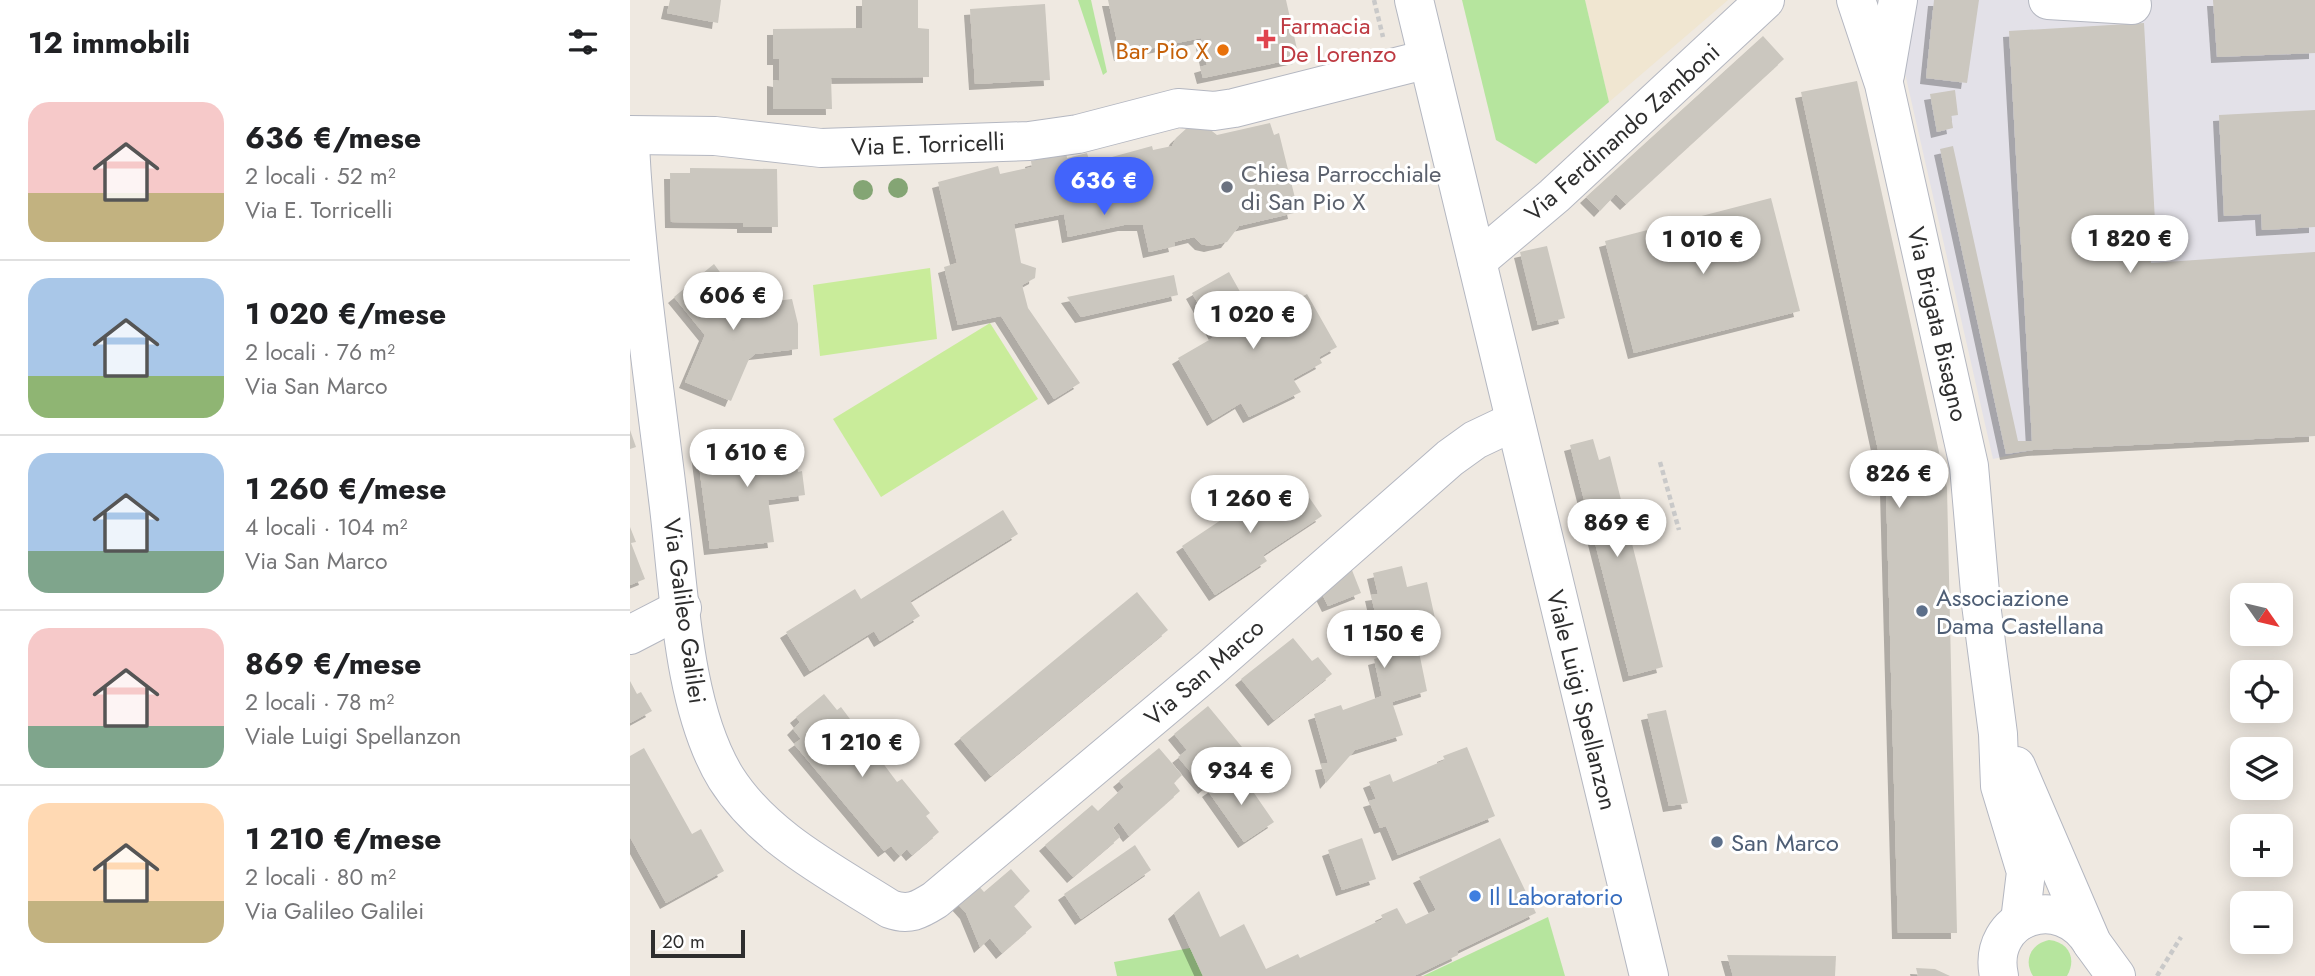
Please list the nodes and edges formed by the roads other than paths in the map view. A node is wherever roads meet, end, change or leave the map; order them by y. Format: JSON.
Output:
{"nodes":[{"id":1,"x":1414,"y":0,"type":"edge"},
{"id":2,"x":1765,"y":0,"type":"edge"},
{"id":3,"x":1856,"y":0,"type":"edge"},
{"id":4,"x":1898,"y":0,"type":"edge"},
{"id":5,"x":2048,"y":0,"type":"edge"},
{"id":6,"x":2133,"y":5,"type":"dead end"},
{"id":7,"x":1428,"y":59,"type":"junction"},
{"id":8,"x":1884,"y":84,"type":"junction"},
{"id":9,"x":630,"y":135,"type":"edge"},
{"id":10,"x":630,"y":145,"type":"edge"},
{"id":11,"x":1477,"y":261,"type":"junction"},
{"id":12,"x":1515,"y":421,"type":"junction"},
{"id":13,"x":681,"y":608,"type":"junction"},
{"id":14,"x":630,"y":635,"type":"edge"},
{"id":15,"x":1998,"y":734,"type":"junction"},
{"id":16,"x":890,"y":909,"type":"joint"},
{"id":17,"x":2020,"y":921,"type":"junction"},
{"id":18,"x":2093,"y":959,"type":"edge"},
{"id":19,"x":1649,"y":976,"type":"edge"},
{"id":20,"x":1999,"y":976,"type":"edge"},
{"id":21,"x":2116,"y":976,"type":"edge"}],
"edges":[{"from":1,"to":7,"type":"street","name":"Viale Luigi Spellanzon"},
{"from":2,"to":11,"type":"street","name":"Via Ferdinando Zamboni"},
{"from":3,"to":8,"type":"street","name":"Via Brigata Bisagno"},
{"from":4,"to":8,"type":"street","name":"Via Brigata Bisagno"},
{"from":5,"to":6,"type":"street"},
{"from":7,"to":9,"type":"street","name":"Via E. Torricelli"},
{"from":7,"to":11,"type":"street","name":"Viale Luigi Spellanzon"},
{"from":8,"to":15,"type":"street","name":"Via Brigata Bisagno"},
{"from":10,"to":13,"type":"street","name":"Via Galileo Galilei"},
{"from":11,"to":12,"type":"street","name":"Viale Luigi Spellanzon"},
{"from":12,"to":16,"type":"street","name":"Via San Marco"},
{"from":12,"to":19,"type":"street","name":"Viale Luigi Spellanzon"},
{"from":13,"to":14,"type":"street"},
{"from":13,"to":16,"type":"street","name":"Via Galileo Galilei"},
{"from":15,"to":17,"type":"street","name":"Via Brigata Bisagno"},
{"from":15,"to":18,"type":"street","name":"Via Brigata Bisagno"},
{"from":17,"to":18,"type":"street"},
{"from":17,"to":20,"type":"street"},
{"from":18,"to":21,"type":"street"}]}
